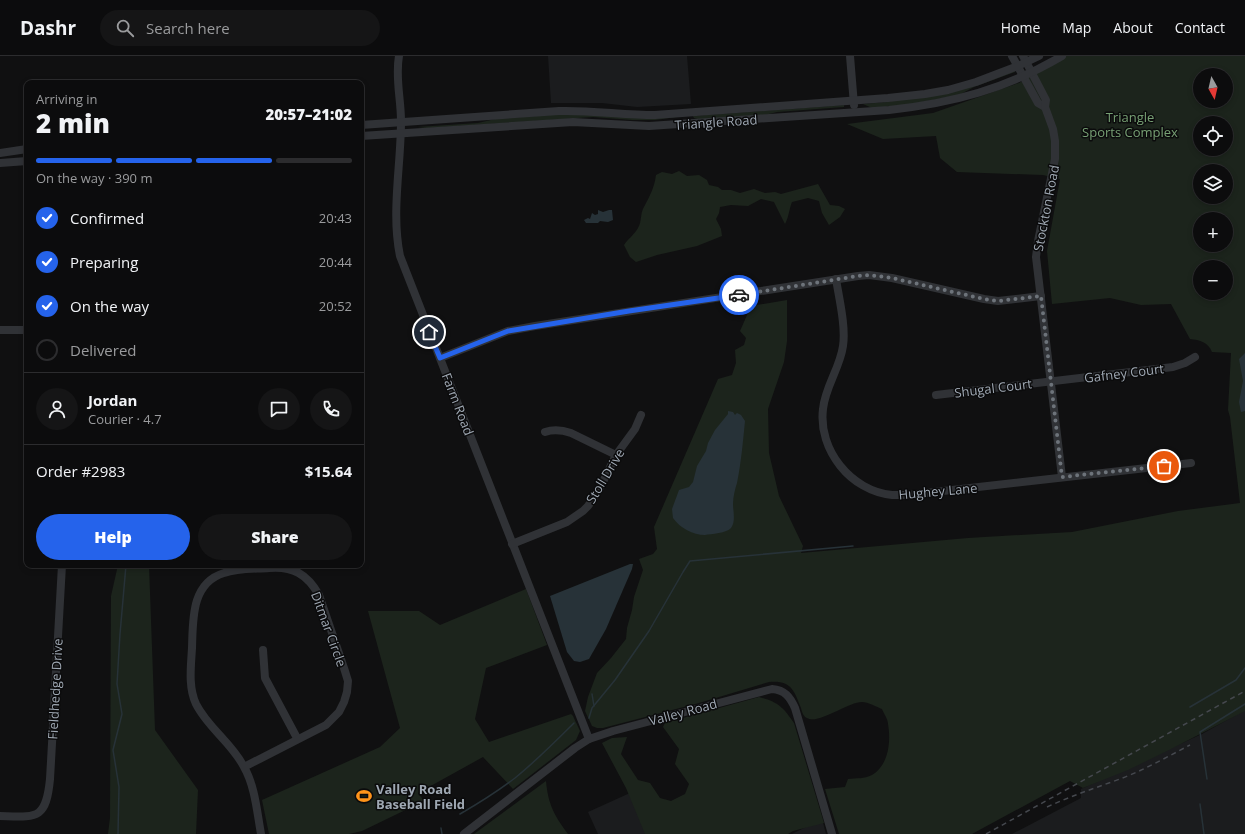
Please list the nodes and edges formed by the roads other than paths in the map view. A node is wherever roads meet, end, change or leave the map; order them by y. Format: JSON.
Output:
{"nodes":[{"id":1,"x":400,"y":56,"type":"edge"},
{"id":2,"x":850,"y":56,"type":"edge"},
{"id":3,"x":1012,"y":56,"type":"edge"},
{"id":4,"x":1039,"y":56,"type":"edge"},
{"id":5,"x":1062,"y":56,"type":"edge"},
{"id":6,"x":1025,"y":59,"type":"edge"},
{"id":7,"x":1018,"y":66,"type":"junction"},
{"id":8,"x":1031,"y":73,"type":"junction"},
{"id":9,"x":1024,"y":76,"type":"junction"},
{"id":10,"x":854,"y":101,"type":"junction"},
{"id":11,"x":1045,"y":107,"type":"junction"},
{"id":12,"x":854,"y":112,"type":"junction"},
{"id":13,"x":401,"y":121,"type":"junction"},
{"id":14,"x":364,"y":124,"type":"edge"},
{"id":15,"x":400,"y":133,"type":"junction"},
{"id":16,"x":364,"y":136,"type":"edge"},
{"id":17,"x":24,"y":149,"type":"edge"},
{"id":18,"x":0,"y":153,"type":"edge"},
{"id":19,"x":24,"y":160,"type":"edge"},
{"id":20,"x":0,"y":163,"type":"edge"},
{"id":21,"x":836,"y":279,"type":"junction"},
{"id":22,"x":1041,"y":296,"type":"junction"},
{"id":23,"x":0,"y":330,"type":"edge"},
{"id":24,"x":24,"y":330,"type":"edge"},
{"id":25,"x":1195,"y":357,"type":"dead end"},
{"id":26,"x":440,"y":358,"type":"junction"},
{"id":27,"x":1051,"y":382,"type":"junction"},
{"id":28,"x":936,"y":395,"type":"dead end"},
{"id":29,"x":641,"y":415,"type":"dead end"},
{"id":30,"x":545,"y":432,"type":"dead end"},
{"id":31,"x":616,"y":455,"type":"junction"},
{"id":32,"x":1191,"y":463,"type":"dead end"},
{"id":33,"x":1062,"y":477,"type":"junction"},
{"id":34,"x":512,"y":544,"type":"junction"},
{"id":35,"x":62,"y":568,"type":"edge"},
{"id":36,"x":268,"y":568,"type":"edge"},
{"id":37,"x":283,"y":568,"type":"edge"},
{"id":38,"x":263,"y":650,"type":"dead end"},
{"id":39,"x":297,"y":738,"type":"junction"},
{"id":40,"x":589,"y":739,"type":"junction"},
{"id":41,"x":244,"y":767,"type":"junction"},
{"id":42,"x":0,"y":816,"type":"edge"},
{"id":43,"x":261,"y":834,"type":"edge"},
{"id":44,"x":464,"y":834,"type":"edge"},
{"id":45,"x":832,"y":834,"type":"edge"}],
"edges":[{"from":1,"to":13,"type":"street","name":"Farm Road"},
{"from":2,"to":10,"type":"street"},
{"from":3,"to":7,"type":"street","name":"Stockton Road"},
{"from":4,"to":6,"type":"street","name":"Triangle Road"},
{"from":5,"to":8,"type":"street","name":"Triangle Road"},
{"from":6,"to":7,"type":"street","name":"Triangle Road"},
{"from":6,"to":8,"type":"street","name":"Stockton Road"},
{"from":7,"to":9,"type":"street","name":"Stockton Road"},
{"from":7,"to":10,"type":"street","name":"Triangle Road"},
{"from":8,"to":9,"type":"street","name":"Triangle Road"},
{"from":8,"to":11,"type":"street","name":"Stockton Road"},
{"from":9,"to":11,"type":"street","name":"Stockton Road"},
{"from":9,"to":12,"type":"street","name":"Triangle Road"},
{"from":10,"to":12,"type":"street"},
{"from":10,"to":13,"type":"street","name":"Triangle Road"},
{"from":11,"to":22,"type":"street","name":"Stockton Road"},
{"from":12,"to":15,"type":"street","name":"Triangle Road"},
{"from":13,"to":14,"type":"street","name":"Triangle Road"},
{"from":13,"to":15,"type":"street","name":"Farm Road"},
{"from":15,"to":16,"type":"street","name":"Triangle Road"},
{"from":15,"to":26,"type":"street","name":"Farm Road"},
{"from":17,"to":18,"type":"street"},
{"from":19,"to":20,"type":"street"},
{"from":21,"to":22,"type":"street"},
{"from":21,"to":26,"type":"street"},
{"from":21,"to":33,"type":"street","name":"Hughey Lane"},
{"from":22,"to":27,"type":"street","name":"Stockton Road"},
{"from":23,"to":24,"type":"street"},
{"from":25,"to":27,"type":"street","name":"Gafney Court"},
{"from":26,"to":34,"type":"street","name":"Farm Road"},
{"from":27,"to":28,"type":"street","name":"Shugal Court"},
{"from":27,"to":33,"type":"street","name":"Stockton Road"},
{"from":29,"to":31,"type":"street","name":"Stoll Drive"},
{"from":30,"to":31,"type":"street"},
{"from":31,"to":34,"type":"street","name":"Stoll Drive"},
{"from":32,"to":33,"type":"street","name":"Hughey Lane"},
{"from":34,"to":40,"type":"street","name":"Farm Road"},
{"from":35,"to":42,"type":"street","name":"Fieldhedge Drive"},
{"from":36,"to":41,"type":"street","name":"Ditmar Circle"},
{"from":37,"to":39,"type":"street","name":"Ditmar Circle"},
{"from":38,"to":39,"type":"street"},
{"from":39,"to":41,"type":"street","name":"Ditmar Circle"},
{"from":40,"to":44,"type":"street","name":"Valley Road"},
{"from":40,"to":45,"type":"street","name":"Valley Road"},
{"from":41,"to":43,"type":"street","name":"Ditmar Circle"}]}
